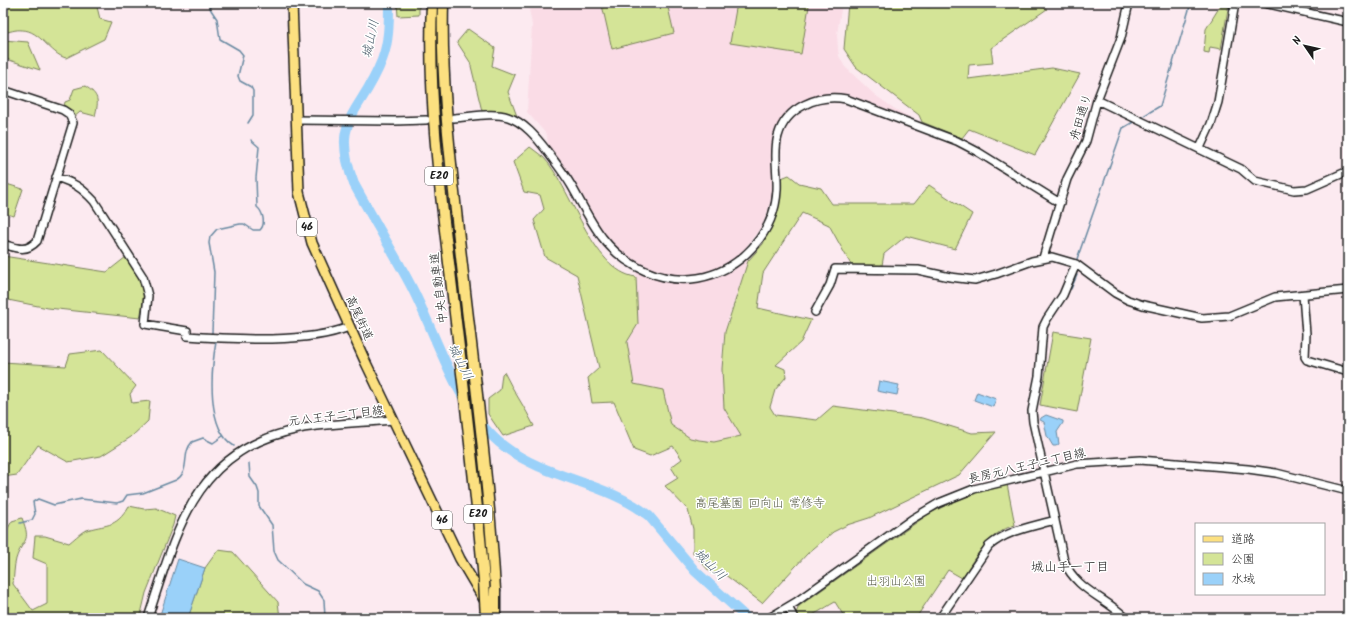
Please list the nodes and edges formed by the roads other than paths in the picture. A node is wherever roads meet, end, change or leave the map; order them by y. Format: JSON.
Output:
{"nodes":[{"id":1,"x":292,"y":3,"type":"edge"},
{"id":2,"x":432,"y":3,"type":"edge"},
{"id":3,"x":443,"y":3,"type":"edge"},
{"id":4,"x":1129,"y":3,"type":"edge"},
{"id":5,"x":1235,"y":3,"type":"edge"},
{"id":6,"x":1264,"y":3,"type":"edge"},
{"id":7,"x":1348,"y":22,"type":"edge"},
{"id":8,"x":3,"y":90,"type":"edge"},
{"id":9,"x":1097,"y":100,"type":"junction"},
{"id":10,"x":454,"y":118,"type":"dead end"},
{"id":11,"x":296,"y":120,"type":"junction"},
{"id":12,"x":426,"y":120,"type":"dead end"},
{"id":13,"x":1200,"y":148,"type":"junction"},
{"id":14,"x":1348,"y":171,"type":"edge"},
{"id":15,"x":56,"y":177,"type":"junction"},
{"id":16,"x":1060,"y":203,"type":"junction"},
{"id":17,"x":3,"y":244,"type":"edge"},
{"id":18,"x":1043,"y":258,"type":"junction"},
{"id":19,"x":1076,"y":264,"type":"junction"},
{"id":20,"x":1348,"y":290,"type":"edge"},
{"id":21,"x":1303,"y":295,"type":"junction"},
{"id":22,"x":815,"y":312,"type":"dead end"},
{"id":23,"x":349,"y":326,"type":"junction"},
{"id":24,"x":1348,"y":372,"type":"edge"},
{"id":25,"x":393,"y":420,"type":"junction"},
{"id":26,"x":1044,"y":471,"type":"junction"},
{"id":27,"x":1348,"y":491,"type":"edge"},
{"id":28,"x":1055,"y":520,"type":"junction"},
{"id":29,"x":788,"y":607,"type":"junction"},
{"id":30,"x":148,"y":618,"type":"edge"},
{"id":31,"x":486,"y":618,"type":"edge"},
{"id":32,"x":495,"y":618,"type":"edge"},
{"id":33,"x":769,"y":618,"type":"edge"},
{"id":34,"x":794,"y":618,"type":"edge"},
{"id":35,"x":940,"y":618,"type":"edge"},
{"id":36,"x":1126,"y":618,"type":"edge"}],
"edges":[{"from":1,"to":11,"type":"main road","name":"高尾街道","number":"46"},
{"from":2,"to":31,"type":"highway","name":"中央自動車道","number":"E20","bridge":true},
{"from":3,"to":32,"type":"highway","name":"中央自動車道","number":"E20","bridge":true},
{"from":4,"to":9,"type":"street","name":"舟田通り"},
{"from":5,"to":13,"type":"street"},
{"from":6,"to":7,"type":"street"},
{"from":8,"to":15,"type":"street"},
{"from":9,"to":13,"type":"street"},
{"from":9,"to":16,"type":"street","name":"舟田通り"},
{"from":10,"to":16,"type":"street"},
{"from":11,"to":12,"type":"street"},
{"from":11,"to":23,"type":"main road","name":"高尾街道","number":"46"},
{"from":13,"to":14,"type":"street"},
{"from":15,"to":17,"type":"street"},
{"from":15,"to":23,"type":"street"},
{"from":16,"to":18,"type":"street","name":"舟田通り"},
{"from":18,"to":19,"type":"street"},
{"from":18,"to":22,"type":"street"},
{"from":19,"to":21,"type":"street"},
{"from":19,"to":26,"type":"street"},
{"from":20,"to":21,"type":"street"},
{"from":21,"to":24,"type":"street"},
{"from":23,"to":25,"type":"main road","name":"高尾街道","number":"46"},
{"from":25,"to":30,"type":"street","name":"元八王子二丁目線"},
{"from":25,"to":32,"type":"main road","name":"高尾街道","number":"46"},
{"from":26,"to":27,"type":"street","name":"長房元八王子二丁目線"},
{"from":26,"to":28,"type":"street"},
{"from":26,"to":29,"type":"street","name":"長房元八王子二丁目線"},
{"from":28,"to":35,"type":"street"},
{"from":28,"to":36,"type":"street"},
{"from":29,"to":33,"type":"street","name":"長房元八王子二丁目線"},
{"from":29,"to":34,"type":"street"}]}
